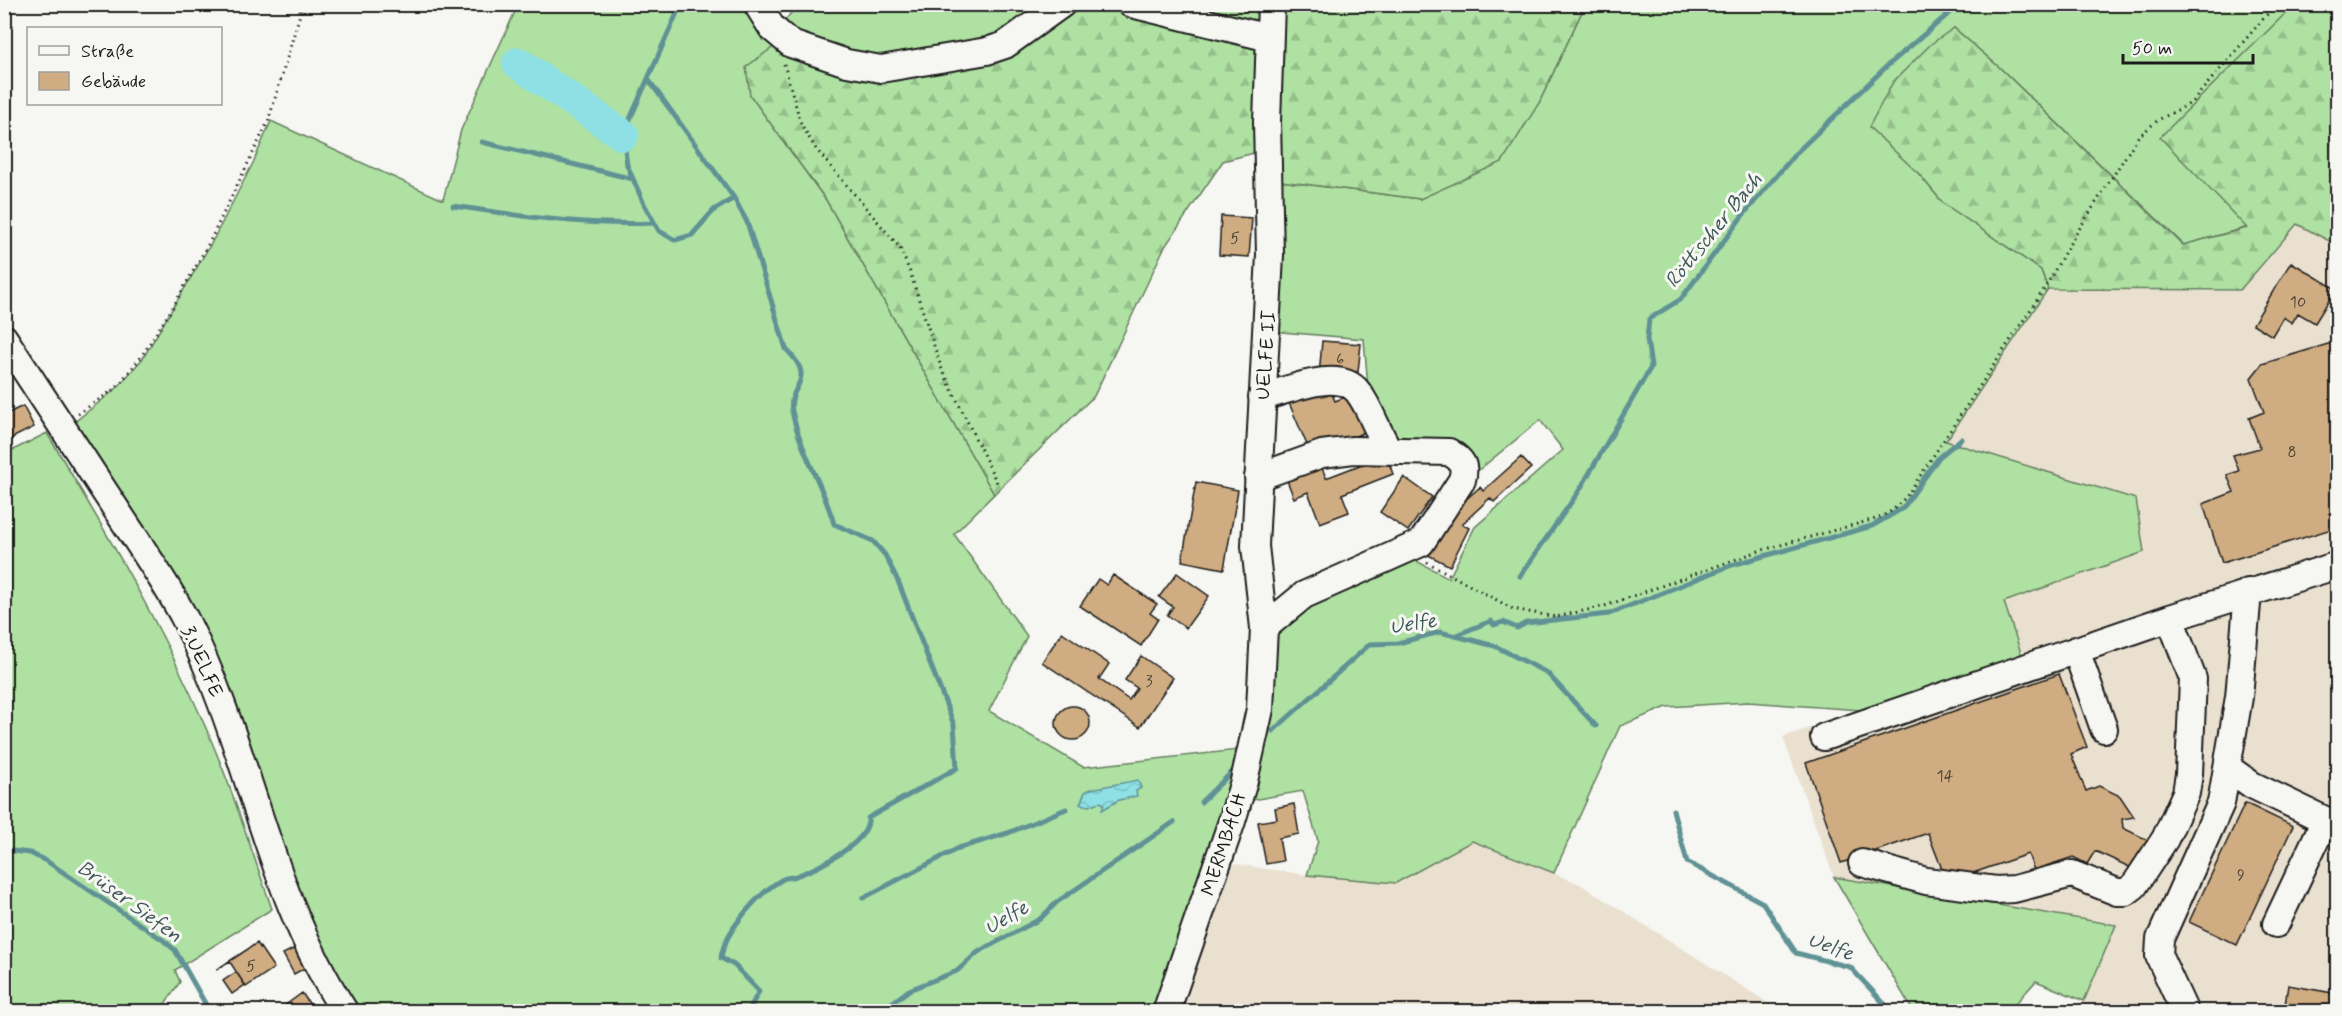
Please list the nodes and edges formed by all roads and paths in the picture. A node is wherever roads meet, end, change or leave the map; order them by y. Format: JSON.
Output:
{"nodes":[{"id":1,"x":303,"y":4,"type":"edge"},
{"id":2,"x":757,"y":4,"type":"edge"},
{"id":3,"x":1062,"y":4,"type":"edge"},
{"id":4,"x":1131,"y":4,"type":"edge"},
{"id":5,"x":1271,"y":4,"type":"edge"},
{"id":6,"x":2276,"y":4,"type":"edge"},
{"id":7,"x":782,"y":36,"type":"junction"},
{"id":8,"x":1269,"y":38,"type":"junction"},
{"id":9,"x":4,"y":338,"type":"edge"},
{"id":10,"x":1262,"y":398,"type":"junction"},
{"id":11,"x":60,"y":425,"type":"junction"},
{"id":12,"x":1389,"y":450,"type":"junction"},
{"id":13,"x":1258,"y":477,"type":"junction"},
{"id":14,"x":998,"y":485,"type":"dead end"},
{"id":15,"x":1404,"y":550,"type":"junction"},
{"id":16,"x":2337,"y":565,"type":"edge"},
{"id":17,"x":2248,"y":592,"type":"junction"},
{"id":18,"x":2170,"y":618,"type":"junction"},
{"id":19,"x":1264,"y":628,"type":"junction"},
{"id":20,"x":2076,"y":650,"type":"junction"},
{"id":21,"x":1263,"y":672,"type":"joint"},
{"id":22,"x":2104,"y":729,"type":"dead end"},
{"id":23,"x":1824,"y":737,"type":"dead end"},
{"id":24,"x":2228,"y":768,"type":"junction"},
{"id":25,"x":1862,"y":863,"type":"dead end"},
{"id":26,"x":2277,"y":924,"type":"dead end"},
{"id":27,"x":345,"y":1011,"type":"edge"},
{"id":28,"x":1166,"y":1011,"type":"edge"},
{"id":29,"x":2185,"y":1011,"type":"edge"}],
"edges":[{"from":1,"to":11,"type":"path"},
{"from":2,"to":7,"type":"street"},
{"from":3,"to":7,"type":"street"},
{"from":4,"to":8,"type":"street"},
{"from":5,"to":8,"type":"street","name":"UELFE II"},
{"from":6,"to":15,"type":"path"},
{"from":7,"to":14,"type":"path"},
{"from":8,"to":10,"type":"street","name":"UELFE II"},
{"from":9,"to":11,"type":"street","name":"3.UELFE"},
{"from":10,"to":12,"type":"street"},
{"from":10,"to":13,"type":"street","name":"UELFE II"},
{"from":11,"to":27,"type":"street","name":"3.UELFE"},
{"from":12,"to":13,"type":"street"},
{"from":12,"to":15,"type":"street"},
{"from":13,"to":19,"type":"street","name":"UELFE II"},
{"from":15,"to":19,"type":"street"},
{"from":16,"to":17,"type":"street"},
{"from":17,"to":18,"type":"street"},
{"from":17,"to":24,"type":"street"},
{"from":18,"to":20,"type":"street"},
{"from":18,"to":25,"type":"street"},
{"from":19,"to":21,"type":"street","name":"UELFE II"},
{"from":20,"to":22,"type":"street"},
{"from":20,"to":23,"type":"street"},
{"from":21,"to":28,"type":"street","name":"MERMBACH"},
{"from":24,"to":26,"type":"street"},
{"from":24,"to":29,"type":"street"}]}
